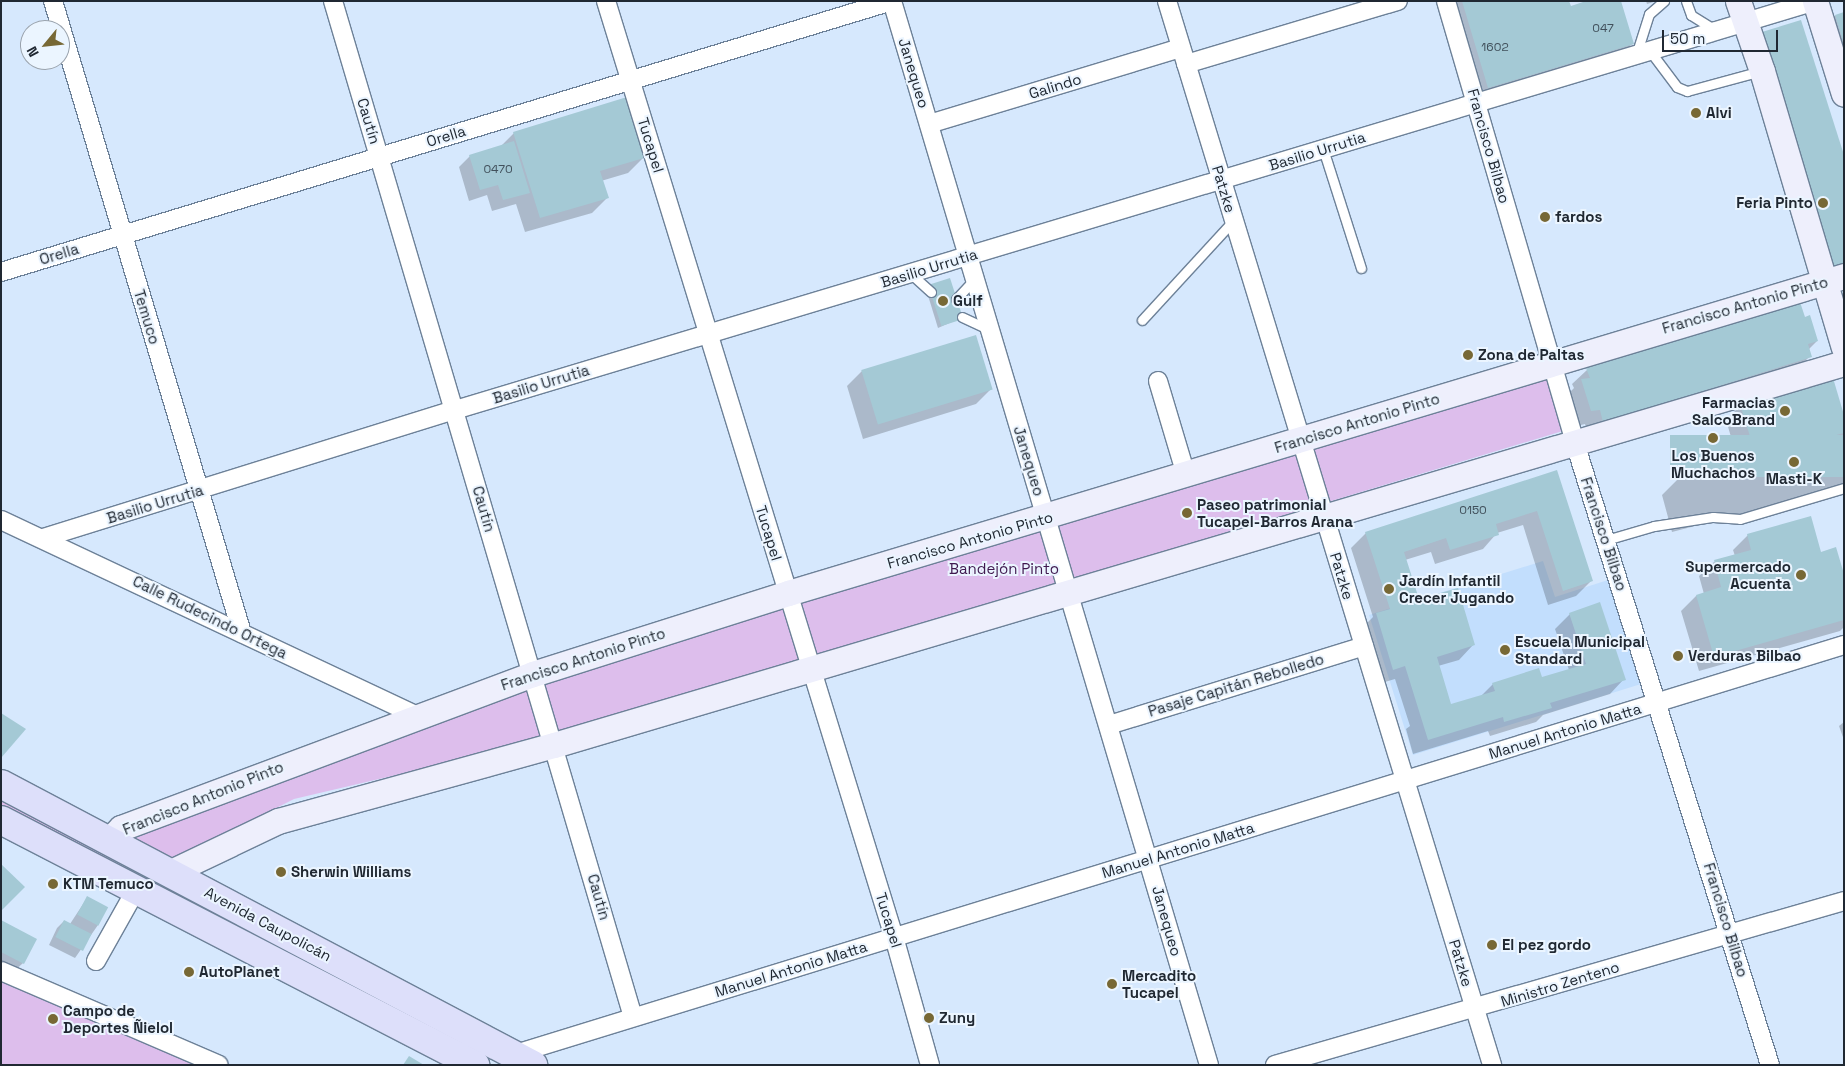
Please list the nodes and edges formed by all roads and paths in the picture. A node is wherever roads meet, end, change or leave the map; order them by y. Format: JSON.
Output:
{"nodes":[{"id":1,"x":52,"y":1,"type":"edge"},
{"id":2,"x":333,"y":1,"type":"edge"},
{"id":3,"x":606,"y":1,"type":"edge"},
{"id":4,"x":892,"y":1,"type":"edge"},
{"id":5,"x":1167,"y":1,"type":"edge"},
{"id":6,"x":1398,"y":1,"type":"edge"},
{"id":7,"x":1446,"y":1,"type":"edge"},
{"id":8,"x":1664,"y":1,"type":"edge"},
{"id":9,"x":1686,"y":1,"type":"edge"},
{"id":10,"x":1815,"y":1,"type":"edge"},
{"id":11,"x":1742,"y":12,"type":"edge"},
{"id":12,"x":1718,"y":31,"type":"junction"},
{"id":13,"x":1643,"y":53,"type":"junction"},
{"id":14,"x":1184,"y":56,"type":"junction"},
{"id":15,"x":1762,"y":71,"type":"junction"},
{"id":16,"x":630,"y":80,"type":"junction"},
{"id":17,"x":1844,"y":94,"type":"edge"},
{"id":18,"x":1477,"y":102,"type":"junction"},
{"id":19,"x":929,"y":124,"type":"junction"},
{"id":20,"x":1323,"y":149,"type":"junction"},
{"id":21,"x":380,"y":157,"type":"junction"},
{"id":22,"x":1221,"y":180,"type":"junction"},
{"id":23,"x":1234,"y":220,"type":"junction"},
{"id":24,"x":122,"y":235,"type":"junction"},
{"id":25,"x":967,"y":257,"type":"junction"},
{"id":26,"x":1361,"y":268,"type":"dead end"},
{"id":27,"x":1,"y":272,"type":"edge"},
{"id":28,"x":911,"y":274,"type":"junction"},
{"id":29,"x":1834,"y":279,"type":"edge"},
{"id":30,"x":974,"y":280,"type":"junction"},
{"id":31,"x":931,"y":292,"type":"dead end"},
{"id":32,"x":956,"y":299,"type":"dead end"},
{"id":33,"x":962,"y":317,"type":"dead end"},
{"id":34,"x":1142,"y":320,"type":"dead end"},
{"id":35,"x":990,"y":331,"type":"junction"},
{"id":36,"x":709,"y":334,"type":"junction"},
{"id":37,"x":1844,"y":347,"type":"edge"},
{"id":38,"x":1551,"y":362,"type":"junction"},
{"id":39,"x":1844,"y":363,"type":"edge"},
{"id":40,"x":1158,"y":381,"type":"dead end"},
{"id":41,"x":455,"y":410,"type":"junction"},
{"id":42,"x":1301,"y":441,"type":"junction"},
{"id":43,"x":1575,"y":443,"type":"junction"},
{"id":44,"x":1186,"y":475,"type":"junction"},
{"id":45,"x":1844,"y":488,"type":"edge"},
{"id":46,"x":199,"y":491,"type":"junction"},
{"id":47,"x":1046,"y":517,"type":"junction"},
{"id":48,"x":1325,"y":519,"type":"junction"},
{"id":49,"x":1,"y":520,"type":"edge"},
{"id":50,"x":43,"y":538,"type":"junction"},
{"id":51,"x":1606,"y":540,"type":"junction"},
{"id":52,"x":1069,"y":592,"type":"junction"},
{"id":53,"x":788,"y":593,"type":"junction"},
{"id":54,"x":242,"y":633,"type":"junction"},
{"id":55,"x":1844,"y":645,"type":"edge"},
{"id":56,"x":1364,"y":646,"type":"junction"},
{"id":57,"x":811,"y":669,"type":"junction"},
{"id":58,"x":533,"y":674,"type":"junction"},
{"id":59,"x":1657,"y":702,"type":"junction"},
{"id":60,"x":417,"y":716,"type":"junction"},
{"id":61,"x":1109,"y":724,"type":"junction"},
{"id":62,"x":554,"y":745,"type":"junction"},
{"id":63,"x":1405,"y":780,"type":"junction"},
{"id":64,"x":1,"y":784,"type":"edge"},
{"id":65,"x":1,"y":820,"type":"edge"},
{"id":66,"x":110,"y":840,"type":"junction"},
{"id":67,"x":1149,"y":859,"type":"junction"},
{"id":68,"x":171,"y":872,"type":"junction"},
{"id":69,"x":129,"y":884,"type":"junction"},
{"id":70,"x":1844,"y":901,"type":"edge"},
{"id":71,"x":1730,"y":933,"type":"junction"},
{"id":72,"x":894,"y":937,"type":"junction"},
{"id":73,"x":96,"y":961,"type":"dead end"},
{"id":74,"x":1,"y":971,"type":"edge"},
{"id":75,"x":1475,"y":1010,"type":"junction"},
{"id":76,"x":633,"y":1017,"type":"junction"},
{"id":77,"x":517,"y":1062,"type":"edge"},
{"id":78,"x":219,"y":1065,"type":"edge"},
{"id":79,"x":475,"y":1065,"type":"edge"},
{"id":80,"x":930,"y":1065,"type":"edge"},
{"id":81,"x":1209,"y":1065,"type":"edge"},
{"id":82,"x":1275,"y":1065,"type":"edge"},
{"id":83,"x":1492,"y":1065,"type":"edge"},
{"id":84,"x":1770,"y":1065,"type":"edge"}],
"edges":[{"from":1,"to":24,"type":"street","name":"Temuco"},
{"from":2,"to":21,"type":"street","name":"Cautín"},
{"from":3,"to":16,"type":"street","name":"Tucapel"},
{"from":4,"to":16,"type":"street","name":"Orella"},
{"from":4,"to":19,"type":"street","name":"Janequeo"},
{"from":5,"to":14,"type":"street","name":"Patzke"},
{"from":6,"to":14,"type":"street","name":"Galindo"},
{"from":7,"to":18,"type":"street","name":"Francisco Bilbao"},
{"from":8,"to":13,"type":"lane"},
{"from":9,"to":12,"type":"lane"},
{"from":10,"to":11,"type":"street","name":"Basilio Urrutia"},
{"from":10,"to":17,"type":"main road"},
{"from":11,"to":12,"type":"street","name":"Basilio Urrutia"},
{"from":11,"to":15,"type":"main road"},
{"from":12,"to":13,"type":"street","name":"Basilio Urrutia"},
{"from":13,"to":15,"type":"lane"},
{"from":13,"to":18,"type":"street","name":"Basilio Urrutia"},
{"from":14,"to":19,"type":"street","name":"Galindo"},
{"from":14,"to":22,"type":"street","name":"Patzke"},
{"from":15,"to":29,"type":"main road"},
{"from":16,"to":21,"type":"street","name":"Orella"},
{"from":16,"to":36,"type":"street","name":"Tucapel"},
{"from":18,"to":20,"type":"street","name":"Basilio Urrutia"},
{"from":18,"to":38,"type":"street","name":"Francisco Bilbao"},
{"from":19,"to":25,"type":"street","name":"Janequeo"},
{"from":20,"to":22,"type":"street","name":"Basilio Urrutia"},
{"from":20,"to":26,"type":"lane"},
{"from":21,"to":24,"type":"street","name":"Orella"},
{"from":21,"to":41,"type":"street","name":"Cautín"},
{"from":22,"to":23,"type":"street","name":"Patzke"},
{"from":22,"to":25,"type":"street","name":"Basilio Urrutia"},
{"from":23,"to":34,"type":"lane"},
{"from":23,"to":42,"type":"street","name":"Patzke"},
{"from":24,"to":27,"type":"street","name":"Orella"},
{"from":24,"to":46,"type":"street","name":"Temuco"},
{"from":25,"to":28,"type":"street","name":"Basilio Urrutia"},
{"from":25,"to":30,"type":"street","name":"Janequeo"},
{"from":28,"to":31,"type":"lane"},
{"from":28,"to":36,"type":"street","name":"Basilio Urrutia"},
{"from":29,"to":37,"type":"main road"},
{"from":29,"to":38,"type":"main road","name":"Francisco Antonio Pinto"},
{"from":30,"to":32,"type":"lane"},
{"from":30,"to":35,"type":"street","name":"Janequeo"},
{"from":33,"to":35,"type":"lane"},
{"from":35,"to":47,"type":"street","name":"Janequeo"},
{"from":36,"to":41,"type":"street","name":"Basilio Urrutia"},
{"from":36,"to":53,"type":"street","name":"Tucapel"},
{"from":38,"to":42,"type":"main road","name":"Francisco Antonio Pinto"},
{"from":38,"to":43,"type":"street","name":"Francisco Bilbao"},
{"from":39,"to":43,"type":"main road"},
{"from":40,"to":44,"type":"street"},
{"from":41,"to":46,"type":"street","name":"Basilio Urrutia"},
{"from":41,"to":58,"type":"street","name":"Cautín"},
{"from":42,"to":44,"type":"main road","name":"Francisco Antonio Pinto"},
{"from":42,"to":48,"type":"street","name":"Patzke"},
{"from":43,"to":48,"type":"main road"},
{"from":43,"to":51,"type":"street","name":"Francisco Bilbao"},
{"from":44,"to":47,"type":"main road","name":"Francisco Antonio Pinto"},
{"from":45,"to":51,"type":"lane"},
{"from":46,"to":50,"type":"street","name":"Basilio Urrutia"},
{"from":46,"to":54,"type":"street","name":"Temuco"},
{"from":47,"to":52,"type":"street","name":"Janequeo"},
{"from":47,"to":53,"type":"main road","name":"Francisco Antonio Pinto"},
{"from":48,"to":52,"type":"main road"},
{"from":48,"to":56,"type":"street","name":"Patzke"},
{"from":49,"to":50,"type":"street","name":"Calle Rudecindo Ortega"},
{"from":50,"to":54,"type":"street","name":"Calle Rudecindo Ortega"},
{"from":51,"to":59,"type":"street","name":"Francisco Bilbao"},
{"from":52,"to":57,"type":"main road"},
{"from":52,"to":61,"type":"street","name":"Janequeo"},
{"from":53,"to":57,"type":"street","name":"Tucapel"},
{"from":53,"to":58,"type":"main road","name":"Francisco Antonio Pinto"},
{"from":54,"to":60,"type":"street","name":"Calle Rudecindo Ortega"},
{"from":55,"to":59,"type":"street","name":"Manuel Antonio Matta"},
{"from":56,"to":61,"type":"street","name":"Pasaje Capitán Rebolledo"},
{"from":56,"to":63,"type":"street","name":"Patzke"},
{"from":57,"to":62,"type":"main road"},
{"from":57,"to":72,"type":"street","name":"Tucapel"},
{"from":58,"to":60,"type":"main road","name":"Francisco Antonio Pinto"},
{"from":58,"to":62,"type":"street","name":"Cautín"},
{"from":59,"to":63,"type":"street","name":"Manuel Antonio Matta"},
{"from":59,"to":71,"type":"street","name":"Francisco Bilbao"},
{"from":60,"to":66,"type":"main road","name":"Francisco Antonio Pinto"},
{"from":61,"to":67,"type":"street","name":"Janequeo"},
{"from":62,"to":68,"type":"main road"},
{"from":62,"to":76,"type":"street","name":"Cautín"},
{"from":63,"to":67,"type":"street","name":"Manuel Antonio Matta"},
{"from":63,"to":75,"type":"street","name":"Patzke"},
{"from":64,"to":66,"type":"main road","name":"Avenida Caupolicán"},
{"from":65,"to":69,"type":"main road","name":"Avenida Caupolicán"},
{"from":66,"to":68,"type":"main road","name":"Avenida Caupolicán"},
{"from":67,"to":72,"type":"street","name":"Manuel Antonio Matta"},
{"from":67,"to":81,"type":"street","name":"Janequeo"},
{"from":68,"to":69,"type":"main road"},
{"from":68,"to":77,"type":"main road","name":"Avenida Caupolicán"},
{"from":69,"to":73,"type":"street"},
{"from":69,"to":79,"type":"main road","name":"Avenida Caupolicán"},
{"from":70,"to":71,"type":"street","name":"Ministro Zenteno"},
{"from":71,"to":75,"type":"street","name":"Ministro Zenteno"},
{"from":71,"to":84,"type":"street","name":"Francisco Bilbao"},
{"from":72,"to":76,"type":"street","name":"Manuel Antonio Matta"},
{"from":72,"to":80,"type":"street","name":"Tucapel"},
{"from":74,"to":78,"type":"street"},
{"from":75,"to":82,"type":"street","name":"Ministro Zenteno"},
{"from":75,"to":83,"type":"street","name":"Patzke"},
{"from":76,"to":77,"type":"street","name":"Manuel Antonio Matta"}]}
